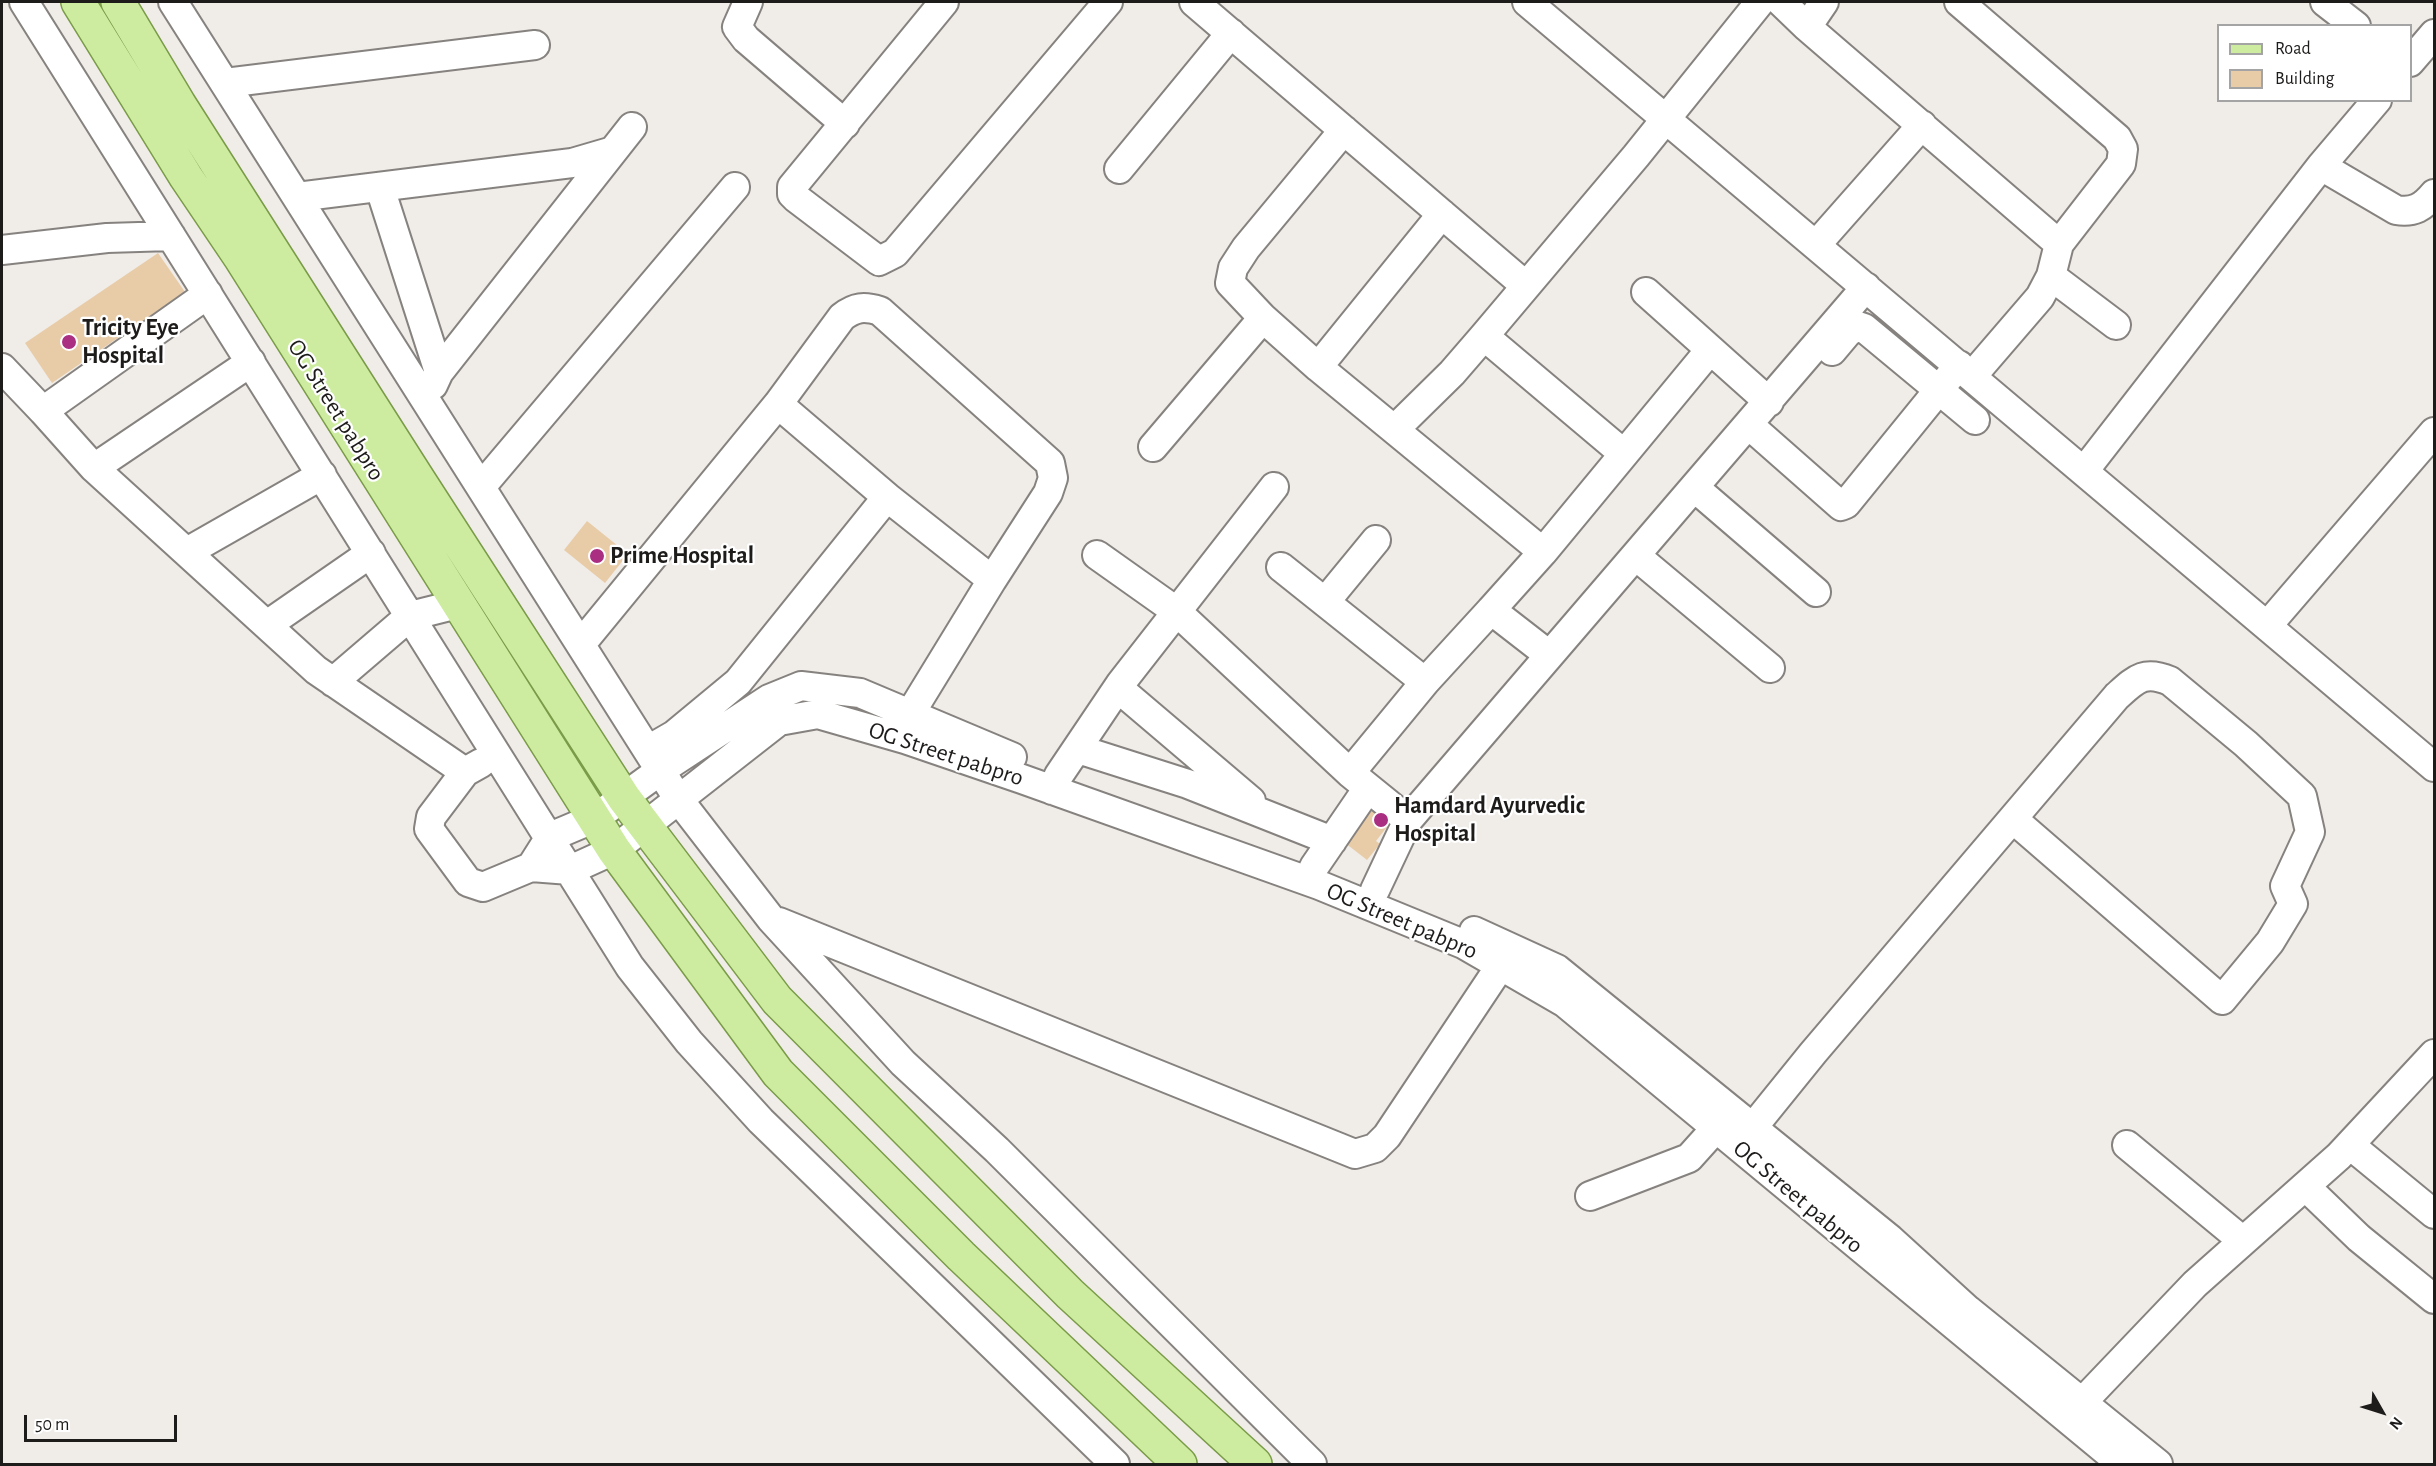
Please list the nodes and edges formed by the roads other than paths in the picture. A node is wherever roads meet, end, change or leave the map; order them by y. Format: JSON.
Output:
{"nodes":[{"id":1,"x":24,"y":2,"type":"edge"},
{"id":2,"x":78,"y":2,"type":"edge"},
{"id":3,"x":118,"y":2,"type":"edge"},
{"id":4,"x":173,"y":2,"type":"edge"},
{"id":5,"x":748,"y":2,"type":"edge"},
{"id":6,"x":944,"y":2,"type":"edge"},
{"id":7,"x":1108,"y":2,"type":"edge"},
{"id":8,"x":1194,"y":2,"type":"edge"},
{"id":9,"x":1527,"y":2,"type":"edge"},
{"id":10,"x":1760,"y":2,"type":"edge"},
{"id":11,"x":1781,"y":2,"type":"edge"},
{"id":12,"x":1824,"y":2,"type":"edge"},
{"id":13,"x":1959,"y":2,"type":"edge"},
{"id":14,"x":2325,"y":2,"type":"edge"},
{"id":15,"x":2353,"y":24,"type":"edge"},
{"id":16,"x":1807,"y":27,"type":"junction"},
{"id":17,"x":1231,"y":33,"type":"junction"},
{"id":18,"x":2434,"y":34,"type":"edge"},
{"id":19,"x":535,"y":45,"type":"dead end"},
{"id":20,"x":2412,"y":60,"type":"edge"},
{"id":21,"x":225,"y":83,"type":"junction"},
{"id":22,"x":2375,"y":102,"type":"edge"},
{"id":23,"x":1666,"y":119,"type":"junction"},
{"id":24,"x":845,"y":123,"type":"junction"},
{"id":25,"x":1922,"y":125,"type":"junction"},
{"id":26,"x":632,"y":127,"type":"dead end"},
{"id":27,"x":1344,"y":130,"type":"junction"},
{"id":28,"x":612,"y":151,"type":"junction"},
{"id":29,"x":2321,"y":166,"type":"junction"},
{"id":30,"x":1119,"y":169,"type":"dead end"},
{"id":31,"x":735,"y":187,"type":"dead end"},
{"id":32,"x":380,"y":188,"type":"junction"},
{"id":33,"x":2434,"y":194,"type":"edge"},
{"id":34,"x":297,"y":197,"type":"junction"},
{"id":35,"x":1442,"y":214,"type":"junction"},
{"id":36,"x":171,"y":236,"type":"junction"},
{"id":37,"x":2059,"y":244,"type":"junction"},
{"id":38,"x":1816,"y":245,"type":"junction"},
{"id":39,"x":2,"y":250,"type":"edge"},
{"id":40,"x":2052,"y":276,"type":"junction"},
{"id":41,"x":1526,"y":286,"type":"junction"},
{"id":42,"x":1866,"y":287,"type":"junction"},
{"id":43,"x":1646,"y":292,"type":"dead end"},
{"id":44,"x":208,"y":294,"type":"junction"},
{"id":45,"x":1263,"y":318,"type":"junction"},
{"id":46,"x":2116,"y":326,"type":"dead end"},
{"id":47,"x":1484,"y":336,"type":"junction"},
{"id":48,"x":1710,"y":350,"type":"junction"},
{"id":49,"x":251,"y":362,"type":"junction"},
{"id":50,"x":1318,"y":367,"type":"junction"},
{"id":51,"x":2,"y":368,"type":"edge"},
{"id":52,"x":1965,"y":370,"type":"junction"},
{"id":53,"x":439,"y":372,"type":"junction"},
{"id":54,"x":1938,"y":389,"type":"junction"},
{"id":55,"x":427,"y":400,"type":"junction"},
{"id":56,"x":1769,"y":402,"type":"junction"},
{"id":57,"x":778,"y":404,"type":"junction"},
{"id":58,"x":43,"y":411,"type":"junction"},
{"id":59,"x":1975,"y":420,"type":"dead end"},
{"id":60,"x":1395,"y":429,"type":"junction"},
{"id":61,"x":1755,"y":431,"type":"junction"},
{"id":62,"x":2434,"y":432,"type":"edge"},
{"id":63,"x":1153,"y":447,"type":"dead end"},
{"id":64,"x":1624,"y":454,"type":"junction"},
{"id":65,"x":94,"y":468,"type":"junction"},
{"id":66,"x":2084,"y":471,"type":"junction"},
{"id":67,"x":322,"y":475,"type":"junction"},
{"id":68,"x":482,"y":487,"type":"junction"},
{"id":69,"x":1274,"y":487,"type":"dead end"},
{"id":70,"x":1695,"y":488,"type":"junction"},
{"id":71,"x":887,"y":497,"type":"junction"},
{"id":72,"x":1376,"y":540,"type":"dead end"},
{"id":73,"x":187,"y":552,"type":"junction"},
{"id":74,"x":1543,"y":552,"type":"junction"},
{"id":75,"x":371,"y":553,"type":"junction"},
{"id":76,"x":1097,"y":555,"type":"dead end"},
{"id":77,"x":1636,"y":556,"type":"junction"},
{"id":78,"x":1281,"y":567,"type":"dead end"},
{"id":79,"x":992,"y":580,"type":"junction"},
{"id":80,"x":1816,"y":592,"type":"dead end"},
{"id":81,"x":1325,"y":602,"type":"junction"},
{"id":82,"x":458,"y":604,"type":"junction"},
{"id":83,"x":1491,"y":610,"type":"junction"},
{"id":84,"x":1176,"y":611,"type":"junction"},
{"id":85,"x":410,"y":616,"type":"junction"},
{"id":86,"x":267,"y":625,"type":"junction"},
{"id":87,"x":2267,"y":626,"type":"junction"},
{"id":88,"x":581,"y":644,"type":"junction"},
{"id":89,"x":1549,"y":655,"type":"junction"},
{"id":90,"x":1770,"y":668,"type":"dead end"},
{"id":91,"x":333,"y":682,"type":"junction"},
{"id":92,"x":1425,"y":682,"type":"junction"},
{"id":93,"x":1118,"y":688,"type":"junction"},
{"id":94,"x":910,"y":714,"type":"junction"},
{"id":95,"x":1078,"y":749,"type":"junction"},
{"id":96,"x":495,"y":754,"type":"junction"},
{"id":97,"x":655,"y":760,"type":"junction"},
{"id":98,"x":2434,"y":767,"type":"edge"},
{"id":99,"x":465,"y":772,"type":"junction"},
{"id":100,"x":1359,"y":781,"type":"junction"},
{"id":101,"x":1055,"y":783,"type":"junction"},
{"id":102,"x":624,"y":798,"type":"junction"},
{"id":103,"x":680,"y":800,"type":"junction"},
{"id":104,"x":1269,"y":816,"type":"junction"},
{"id":105,"x":595,"y":818,"type":"junction"},
{"id":106,"x":2013,"y":819,"type":"junction"},
{"id":107,"x":1408,"y":820,"type":"junction"},
{"id":108,"x":645,"y":825,"type":"junction"},
{"id":109,"x":550,"y":837,"type":"junction"},
{"id":110,"x":1332,"y":841,"type":"junction"},
{"id":111,"x":614,"y":850,"type":"junction"},
{"id":112,"x":531,"y":867,"type":"junction"},
{"id":113,"x":1314,"y":867,"type":"junction"},
{"id":114,"x":570,"y":870,"type":"junction"},
{"id":115,"x":1375,"y":890,"type":"junction"},
{"id":116,"x":771,"y":919,"type":"junction"},
{"id":117,"x":1501,"y":965,"type":"junction"},
{"id":118,"x":2434,"y":1054,"type":"edge"},
{"id":119,"x":1716,"y":1128,"type":"junction"},
{"id":120,"x":1746,"y":1137,"type":"junction"},
{"id":121,"x":2127,"y":1145,"type":"dead end"},
{"id":122,"x":2350,"y":1145,"type":"junction"},
{"id":123,"x":2306,"y":1187,"type":"junction"},
{"id":124,"x":1590,"y":1196,"type":"dead end"},
{"id":125,"x":2434,"y":1214,"type":"edge"},
{"id":126,"x":2243,"y":1241,"type":"junction"},
{"id":127,"x":2434,"y":1299,"type":"edge"},
{"id":128,"x":2074,"y":1411,"type":"junction"},
{"id":129,"x":2105,"y":1460,"type":"edge"},
{"id":130,"x":1115,"y":1464,"type":"edge"},
{"id":131,"x":1180,"y":1464,"type":"edge"},
{"id":132,"x":1255,"y":1464,"type":"edge"},
{"id":133,"x":1312,"y":1464,"type":"edge"},
{"id":134,"x":2158,"y":1464,"type":"edge"}],
"edges":[{"from":1,"to":36,"type":"street"},
{"from":2,"to":82,"type":"main road","name":"OG Street pabpro"},
{"from":3,"to":102,"type":"main road","name":"OG Street pabpro"},
{"from":4,"to":21,"type":"street"},
{"from":5,"to":24,"type":"street"},
{"from":6,"to":24,"type":"street"},
{"from":7,"to":24,"type":"street"},
{"from":8,"to":17,"type":"street"},
{"from":9,"to":23,"type":"street"},
{"from":10,"to":23,"type":"street"},
{"from":11,"to":16,"type":"street"},
{"from":12,"to":16,"type":"street"},
{"from":13,"to":37,"type":"street"},
{"from":14,"to":15,"type":"street"},
{"from":16,"to":25,"type":"street"},
{"from":17,"to":27,"type":"street"},
{"from":17,"to":30,"type":"street"},
{"from":18,"to":20,"type":"street"},
{"from":19,"to":21,"type":"street"},
{"from":21,"to":34,"type":"street"},
{"from":22,"to":29,"type":"street"},
{"from":23,"to":38,"type":"street"},
{"from":23,"to":41,"type":"street"},
{"from":25,"to":37,"type":"street"},
{"from":25,"to":38,"type":"street"},
{"from":26,"to":28,"type":"street"},
{"from":27,"to":35,"type":"street"},
{"from":27,"to":45,"type":"street"},
{"from":28,"to":32,"type":"street"},
{"from":28,"to":53,"type":"street"},
{"from":29,"to":33,"type":"street"},
{"from":29,"to":66,"type":"street"},
{"from":31,"to":68,"type":"street"},
{"from":32,"to":34,"type":"street"},
{"from":32,"to":53,"type":"street"},
{"from":34,"to":55,"type":"street"},
{"from":35,"to":41,"type":"street"},
{"from":35,"to":50,"type":"street"},
{"from":36,"to":39,"type":"street"},
{"from":36,"to":44,"type":"street"},
{"from":37,"to":40,"type":"street"},
{"from":38,"to":42,"type":"street"},
{"from":40,"to":46,"type":"street"},
{"from":40,"to":52,"type":"street"},
{"from":41,"to":47,"type":"street"},
{"from":42,"to":52,"type":"street"},
{"from":42,"to":56,"type":"street"},
{"from":43,"to":48,"type":"street"},
{"from":44,"to":49,"type":"street"},
{"from":44,"to":58,"type":"street"},
{"from":45,"to":50,"type":"street"},
{"from":45,"to":63,"type":"street"},
{"from":47,"to":60,"type":"street"},
{"from":47,"to":64,"type":"street"},
{"from":48,"to":56,"type":"street"},
{"from":48,"to":64,"type":"street"},
{"from":49,"to":65,"type":"street"},
{"from":49,"to":67,"type":"street"},
{"from":50,"to":60,"type":"street"},
{"from":51,"to":58,"type":"street"},
{"from":52,"to":54,"type":"street"},
{"from":52,"to":66,"type":"street"},
{"from":53,"to":55,"type":"street"},
{"from":54,"to":59,"type":"street"},
{"from":54,"to":61,"type":"street"},
{"from":54,"to":61,"type":"street"},
{"from":55,"to":68,"type":"street"},
{"from":56,"to":61,"type":"street"},
{"from":57,"to":71,"type":"street"},
{"from":57,"to":79,"type":"street"},
{"from":57,"to":88,"type":"street"},
{"from":58,"to":65,"type":"street"},
{"from":60,"to":74,"type":"street"},
{"from":61,"to":70,"type":"street"},
{"from":62,"to":87,"type":"street"},
{"from":64,"to":74,"type":"street"},
{"from":65,"to":73,"type":"street"},
{"from":66,"to":87,"type":"street"},
{"from":67,"to":73,"type":"street"},
{"from":67,"to":75,"type":"street"},
{"from":68,"to":88,"type":"street"},
{"from":69,"to":84,"type":"street"},
{"from":70,"to":77,"type":"street"},
{"from":70,"to":80,"type":"street"},
{"from":71,"to":79,"type":"street"},
{"from":71,"to":97,"type":"street"},
{"from":72,"to":81,"type":"street"},
{"from":73,"to":86,"type":"street"},
{"from":74,"to":83,"type":"street"},
{"from":75,"to":85,"type":"street"},
{"from":75,"to":86,"type":"street"},
{"from":76,"to":84,"type":"street"},
{"from":77,"to":89,"type":"street"},
{"from":77,"to":90,"type":"street"},
{"from":78,"to":81,"type":"street"},
{"from":79,"to":94,"type":"street"},
{"from":81,"to":92,"type":"street"},
{"from":82,"to":85,"type":"street"},
{"from":82,"to":105,"type":"main road","name":"OG Street pabpro"},
{"from":83,"to":89,"type":"street"},
{"from":83,"to":92,"type":"street"},
{"from":84,"to":93,"type":"street"},
{"from":84,"to":100,"type":"street"},
{"from":85,"to":91,"type":"street"},
{"from":85,"to":96,"type":"street"},
{"from":86,"to":91,"type":"street"},
{"from":87,"to":98,"type":"street"},
{"from":88,"to":97,"type":"street"},
{"from":89,"to":107,"type":"street"},
{"from":91,"to":99,"type":"street"},
{"from":92,"to":100,"type":"street"},
{"from":93,"to":95,"type":"street"},
{"from":93,"to":104,"type":"street"},
{"from":94,"to":97,"type":"street","name":"OG Street pabpro"},
{"from":94,"to":101,"type":"street","name":"OG Street pabpro"},
{"from":95,"to":101,"type":"street"},
{"from":95,"to":104,"type":"street"},
{"from":96,"to":99,"type":"street"},
{"from":96,"to":109,"type":"street"},
{"from":97,"to":102,"type":"street","name":"OG Street pabpro"},
{"from":97,"to":103,"type":"street"},
{"from":99,"to":112,"type":"street"},
{"from":100,"to":107,"type":"street"},
{"from":100,"to":110,"type":"street"},
{"from":101,"to":103,"type":"street","name":"OG Street pabpro"},
{"from":101,"to":113,"type":"street","name":"OG Street pabpro"},
{"from":101,"to":117,"type":"street","name":"OG Street pabpro"},
{"from":102,"to":105,"type":"street","name":"OG Street pabpro"},
{"from":102,"to":108,"type":"main road"},
{"from":103,"to":108,"type":"street","name":"OG Street pabpro"},
{"from":103,"to":116,"type":"street"},
{"from":104,"to":110,"type":"street"},
{"from":105,"to":109,"type":"street"},
{"from":105,"to":111,"type":"main road","name":"OG Street pabpro"},
{"from":106,"to":106,"type":"street"},
{"from":106,"to":120,"type":"street"},
{"from":107,"to":115,"type":"street"},
{"from":108,"to":111,"type":"street","name":"OG Street pabpro"},
{"from":108,"to":132,"type":"main road"},
{"from":109,"to":112,"type":"street"},
{"from":109,"to":114,"type":"street"},
{"from":110,"to":113,"type":"street"},
{"from":111,"to":114,"type":"street"},
{"from":111,"to":131,"type":"main road"},
{"from":112,"to":114,"type":"street"},
{"from":113,"to":115,"type":"street","name":"OG Street pabpro"},
{"from":114,"to":130,"type":"street"},
{"from":115,"to":120,"type":"street","name":"OG Street pabpro"},
{"from":116,"to":117,"type":"street"},
{"from":116,"to":133,"type":"street"},
{"from":117,"to":119,"type":"street","name":"OG Street pabpro"},
{"from":118,"to":122,"type":"street"},
{"from":119,"to":120,"type":"street","name":"OG Street pabpro"},
{"from":119,"to":124,"type":"street"},
{"from":120,"to":128,"type":"street","name":"OG Street pabpro"},
{"from":121,"to":126,"type":"street"},
{"from":122,"to":123,"type":"street"},
{"from":122,"to":125,"type":"street"},
{"from":123,"to":126,"type":"street"},
{"from":123,"to":127,"type":"street"},
{"from":126,"to":128,"type":"street"},
{"from":128,"to":129,"type":"street","name":"OG Street pabpro"},
{"from":128,"to":134,"type":"street","name":"OG Street pabpro"}]}
